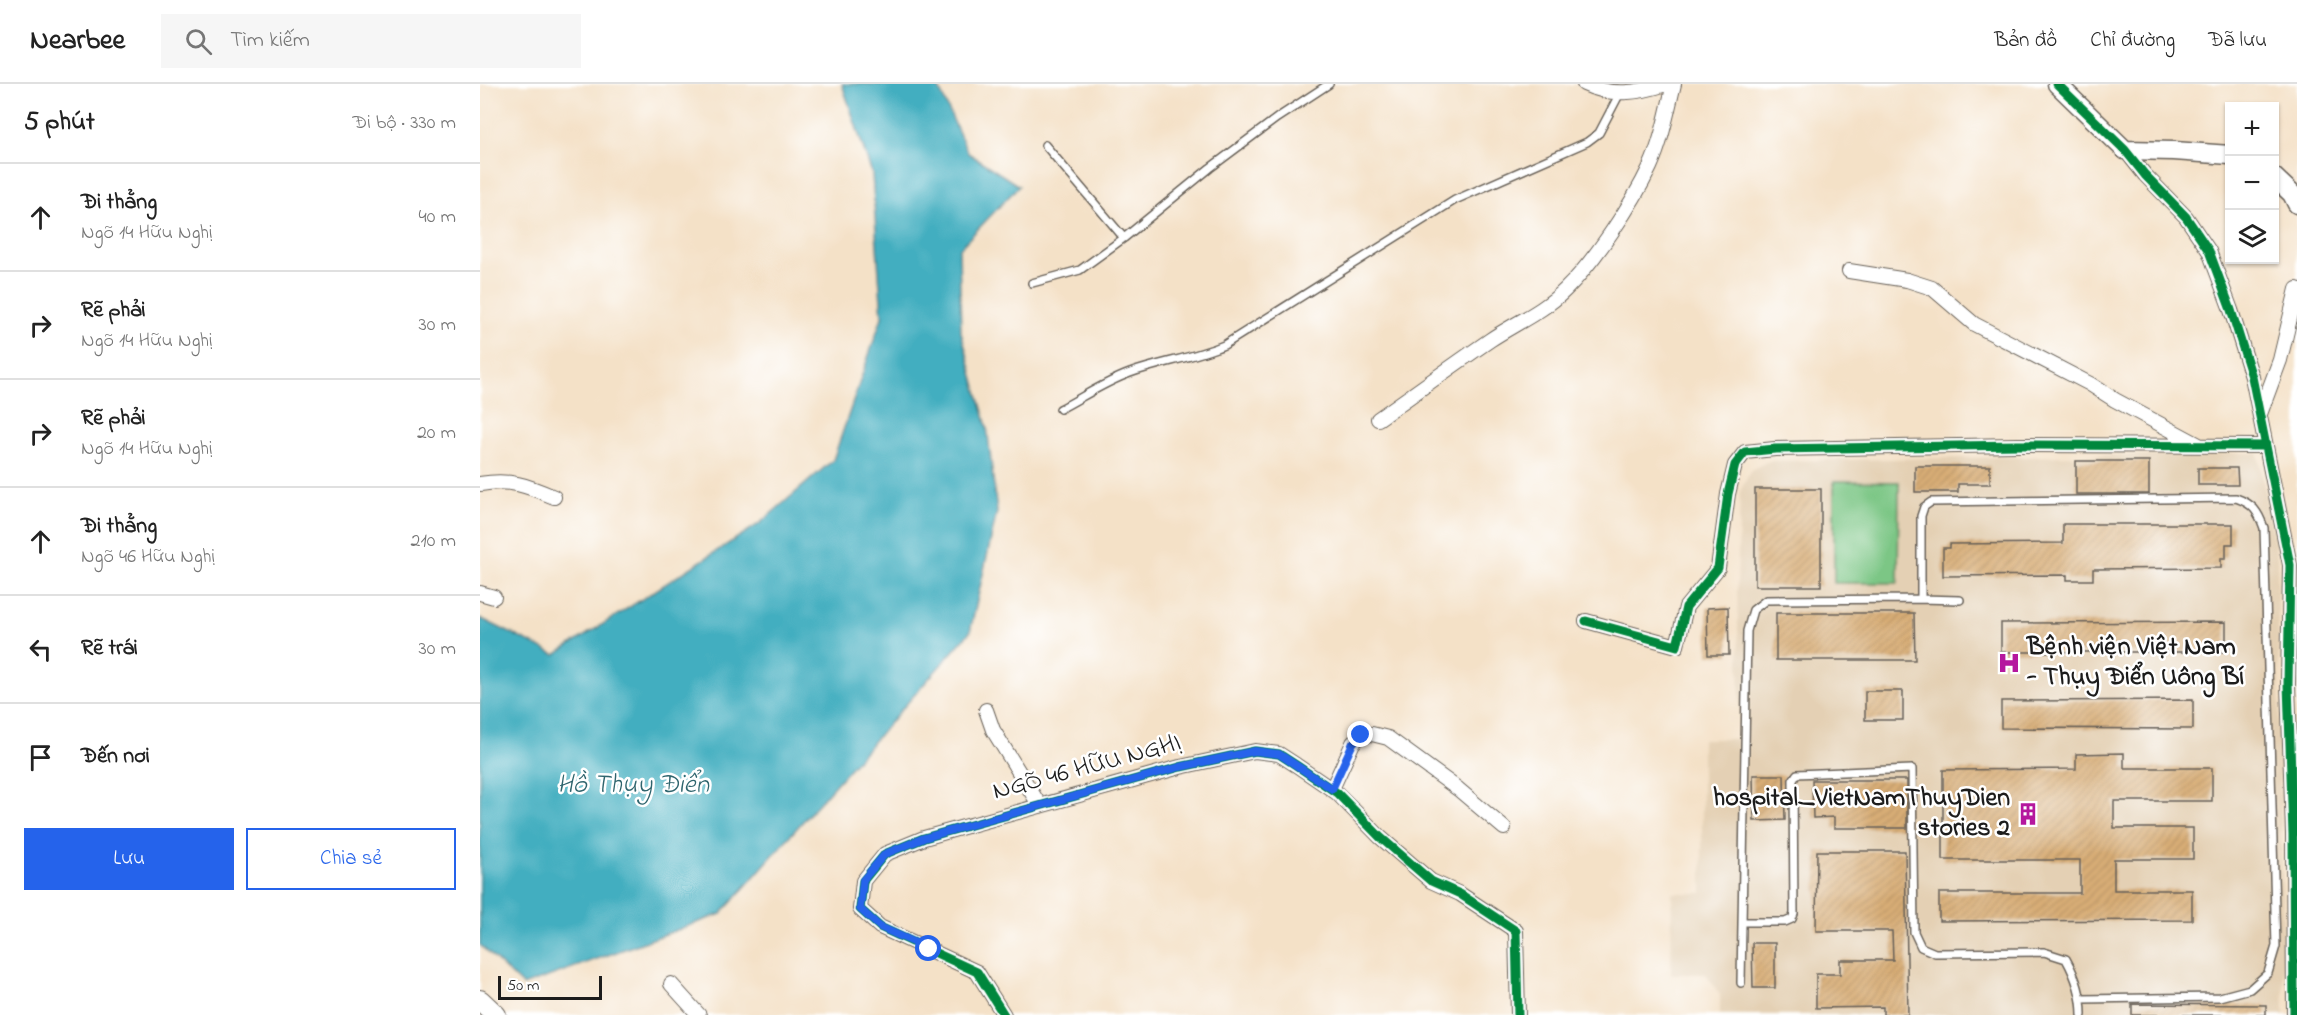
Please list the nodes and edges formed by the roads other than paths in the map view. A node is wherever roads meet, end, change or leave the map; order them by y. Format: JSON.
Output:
{"nodes":[{"id":1,"x":1329,"y":84,"type":"edge"},
{"id":2,"x":1584,"y":84,"type":"edge"},
{"id":3,"x":1666,"y":84,"type":"edge"},
{"id":4,"x":1674,"y":84,"type":"edge"},
{"id":5,"x":2056,"y":84,"type":"edge"},
{"id":6,"x":1620,"y":93,"type":"junction"},
{"id":7,"x":1045,"y":146,"type":"dead end"},
{"id":8,"x":2125,"y":150,"type":"junction"},
{"id":9,"x":2225,"y":155,"type":"edge"},
{"id":10,"x":2279,"y":182,"type":"edge"},
{"id":11,"x":2297,"y":204,"type":"edge"},
{"id":12,"x":1124,"y":238,"type":"junction"},
{"id":13,"x":1849,"y":271,"type":"dead end"},
{"id":14,"x":1032,"y":283,"type":"dead end"},
{"id":15,"x":2297,"y":289,"type":"edge"},
{"id":16,"x":1060,"y":409,"type":"dead end"},
{"id":17,"x":2260,"y":415,"type":"junction"},
{"id":18,"x":1378,"y":419,"type":"dead end"},
{"id":19,"x":2201,"y":446,"type":"junction"},
{"id":20,"x":2265,"y":446,"type":"junction"},
{"id":21,"x":480,"y":484,"type":"edge"},
{"id":22,"x":554,"y":496,"type":"dead end"},
{"id":23,"x":2294,"y":565,"type":"edge"},
{"id":24,"x":480,"y":593,"type":"edge"},
{"id":25,"x":494,"y":597,"type":"dead end"},
{"id":26,"x":1921,"y":599,"type":"junction"},
{"id":27,"x":1960,"y":600,"type":"dead end"},
{"id":28,"x":1586,"y":621,"type":"dead end"},
{"id":29,"x":2293,"y":683,"type":"edge"},
{"id":30,"x":986,"y":710,"type":"dead end"},
{"id":31,"x":1332,"y":789,"type":"junction"},
{"id":32,"x":1040,"y":806,"type":"junction"},
{"id":33,"x":1504,"y":828,"type":"dead end"},
{"id":34,"x":1742,"y":922,"type":"junction"},
{"id":35,"x":1741,"y":983,"type":"dead end"},
{"id":36,"x":671,"y":984,"type":"dead end"},
{"id":37,"x":2082,"y":999,"type":"junction"},
{"id":38,"x":480,"y":1000,"type":"edge"},
{"id":39,"x":496,"y":1015,"type":"edge"},
{"id":40,"x":699,"y":1015,"type":"edge"},
{"id":41,"x":1004,"y":1015,"type":"edge"},
{"id":42,"x":1518,"y":1015,"type":"edge"},
{"id":43,"x":2082,"y":1015,"type":"edge"},
{"id":44,"x":2294,"y":1015,"type":"edge"}],
"edges":[{"from":1,"to":12,"type":"lane"},
{"from":2,"to":6,"type":"street"},
{"from":3,"to":6,"type":"street"},
{"from":4,"to":18,"type":"street"},
{"from":5,"to":8,"type":"street"},
{"from":6,"to":16,"type":"lane"},
{"from":7,"to":12,"type":"lane"},
{"from":8,"to":9,"type":"street"},
{"from":8,"to":17,"type":"street"},
{"from":10,"to":11,"type":"street"},
{"from":12,"to":14,"type":"lane"},
{"from":13,"to":19,"type":"street"},
{"from":15,"to":17,"type":"street"},
{"from":17,"to":20,"type":"street"},
{"from":19,"to":20,"type":"street"},
{"from":19,"to":28,"type":"street"},
{"from":20,"to":23,"type":"street"},
{"from":21,"to":22,"type":"street"},
{"from":23,"to":29,"type":"street"},
{"from":24,"to":25,"type":"street"},
{"from":26,"to":27,"type":"lane"},
{"from":26,"to":34,"type":"lane"},
{"from":26,"to":37,"type":"lane"},
{"from":29,"to":44,"type":"street"},
{"from":30,"to":32,"type":"street"},
{"from":31,"to":32,"type":"street","name":"NGÕ 46 HỮU NGHỊ"},
{"from":31,"to":33,"type":"street"},
{"from":31,"to":42,"type":"street","name":"NGÕ 46 HỮU NGHỊ"},
{"from":32,"to":41,"type":"street","name":"NGÕ 46 HỮU NGHỊ"},
{"from":34,"to":35,"type":"lane"},
{"from":34,"to":37,"type":"lane"},
{"from":36,"to":40,"type":"street"},
{"from":37,"to":43,"type":"lane"},
{"from":38,"to":39,"type":"main road"}]}
